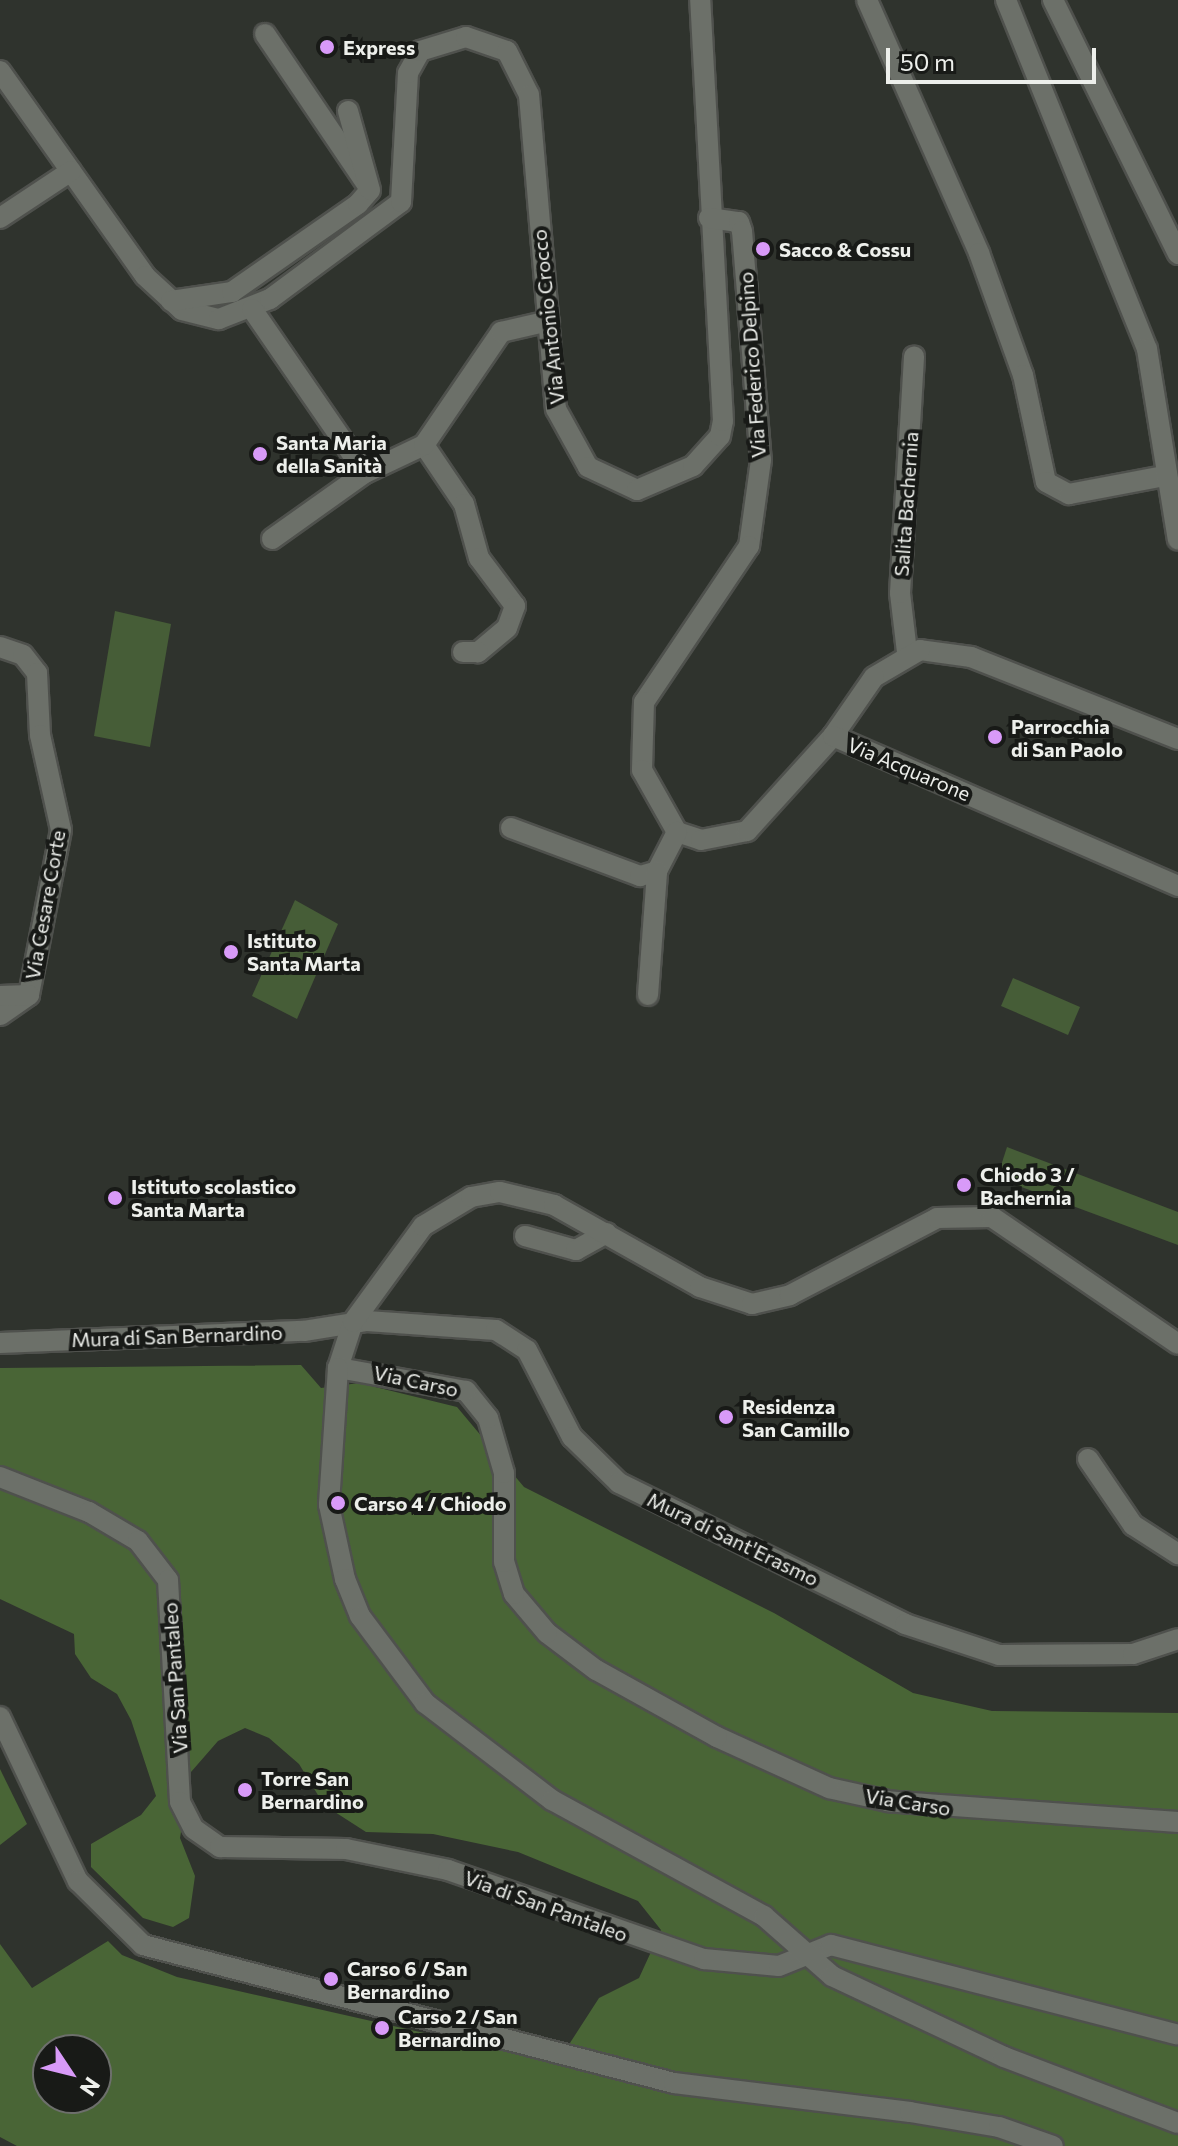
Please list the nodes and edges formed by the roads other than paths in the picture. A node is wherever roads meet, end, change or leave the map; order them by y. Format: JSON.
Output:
{"nodes":[{"id":1,"x":700,"y":0,"type":"edge"},
{"id":2,"x":867,"y":0,"type":"edge"},
{"id":3,"x":1006,"y":0,"type":"edge"},
{"id":4,"x":1053,"y":0,"type":"edge"},
{"id":5,"x":265,"y":34,"type":"dead end"},
{"id":6,"x":0,"y":71,"type":"edge"},
{"id":7,"x":348,"y":111,"type":"dead end"},
{"id":8,"x":71,"y":171,"type":"junction"},
{"id":9,"x":370,"y":190,"type":"junction"},
{"id":10,"x":0,"y":218,"type":"edge"},
{"id":11,"x":709,"y":218,"type":"junction"},
{"id":12,"x":1178,"y":254,"type":"edge"},
{"id":13,"x":171,"y":301,"type":"junction"},
{"id":14,"x":252,"y":309,"type":"junction"},
{"id":15,"x":549,"y":321,"type":"junction"},
{"id":16,"x":914,"y":356,"type":"dead end"},
{"id":17,"x":424,"y":445,"type":"junction"},
{"id":18,"x":365,"y":473,"type":"junction"},
{"id":19,"x":1164,"y":476,"type":"junction"},
{"id":20,"x":272,"y":539,"type":"dead end"},
{"id":21,"x":1178,"y":540,"type":"edge"},
{"id":22,"x":0,"y":647,"type":"edge"},
{"id":23,"x":463,"y":652,"type":"dead end"},
{"id":24,"x":907,"y":652,"type":"junction"},
{"id":25,"x":833,"y":736,"type":"junction"},
{"id":26,"x":1178,"y":739,"type":"edge"},
{"id":27,"x":511,"y":828,"type":"dead end"},
{"id":28,"x":677,"y":832,"type":"junction"},
{"id":29,"x":657,"y":871,"type":"junction"},
{"id":30,"x":1178,"y":886,"type":"edge"},
{"id":31,"x":29,"y":995,"type":"junction"},
{"id":32,"x":648,"y":995,"type":"dead end"},
{"id":33,"x":0,"y":996,"type":"edge"},
{"id":34,"x":0,"y":1015,"type":"edge"},
{"id":35,"x":607,"y":1233,"type":"junction"},
{"id":36,"x":525,"y":1236,"type":"dead end"},
{"id":37,"x":353,"y":1322,"type":"junction"},
{"id":38,"x":0,"y":1343,"type":"edge"},
{"id":39,"x":1178,"y":1344,"type":"edge"},
{"id":40,"x":338,"y":1368,"type":"junction"},
{"id":41,"x":1088,"y":1459,"type":"dead end"},
{"id":42,"x":0,"y":1477,"type":"edge"},
{"id":43,"x":1178,"y":1554,"type":"edge"},
{"id":44,"x":1178,"y":1639,"type":"edge"},
{"id":45,"x":0,"y":1717,"type":"edge"},
{"id":46,"x":1178,"y":1822,"type":"edge"},
{"id":47,"x":286,"y":1845,"type":"joint"},
{"id":48,"x":802,"y":1952,"type":"junction"},
{"id":49,"x":1178,"y":2035,"type":"edge"},
{"id":50,"x":1178,"y":2123,"type":"edge"},
{"id":51,"x":1053,"y":2146,"type":"edge"}],
"edges":[{"from":1,"to":11,"type":"street","name":"Via Antonio Crocco"},
{"from":2,"to":19,"type":"street"},
{"from":3,"to":19,"type":"street"},
{"from":4,"to":12,"type":"street"},
{"from":5,"to":9,"type":"street"},
{"from":6,"to":8,"type":"street"},
{"from":7,"to":9,"type":"street"},
{"from":8,"to":10,"type":"street"},
{"from":8,"to":13,"type":"street"},
{"from":9,"to":13,"type":"street"},
{"from":11,"to":15,"type":"street","name":"Via Antonio Crocco"},
{"from":11,"to":28,"type":"street","name":"Via Federico Delpino"},
{"from":13,"to":14,"type":"street"},
{"from":14,"to":15,"type":"street","name":"Via Antonio Crocco"},
{"from":14,"to":18,"type":"street"},
{"from":15,"to":17,"type":"street"},
{"from":16,"to":24,"type":"street","name":"Salita Bachernia"},
{"from":17,"to":18,"type":"street"},
{"from":17,"to":23,"type":"street"},
{"from":18,"to":20,"type":"street"},
{"from":19,"to":21,"type":"street"},
{"from":22,"to":31,"type":"street","name":"Via Cesare Corte"},
{"from":24,"to":25,"type":"street","name":"Via Acquarone"},
{"from":24,"to":26,"type":"street"},
{"from":25,"to":28,"type":"street"},
{"from":25,"to":30,"type":"street","name":"Via Acquarone"},
{"from":27,"to":29,"type":"street"},
{"from":28,"to":29,"type":"street"},
{"from":29,"to":32,"type":"street"},
{"from":31,"to":33,"type":"street","name":"Via Cesare Corte"},
{"from":31,"to":34,"type":"street","name":"Via Cesare Corte"},
{"from":35,"to":36,"type":"street"},
{"from":35,"to":37,"type":"street"},
{"from":35,"to":39,"type":"street"},
{"from":37,"to":38,"type":"street","name":"Mura di San Bernardino"},
{"from":37,"to":40,"type":"street"},
{"from":37,"to":44,"type":"street","name":"Mura di Sant'Erasmo"},
{"from":40,"to":46,"type":"street","name":"Via Carso"},
{"from":40,"to":48,"type":"street"},
{"from":41,"to":43,"type":"street"},
{"from":42,"to":47,"type":"street","name":"Via San Pantaleo"},
{"from":45,"to":51,"type":"street"},
{"from":47,"to":48,"type":"street","name":"Via di San Pantaleo"},
{"from":48,"to":49,"type":"street"},
{"from":48,"to":50,"type":"street"}]}
